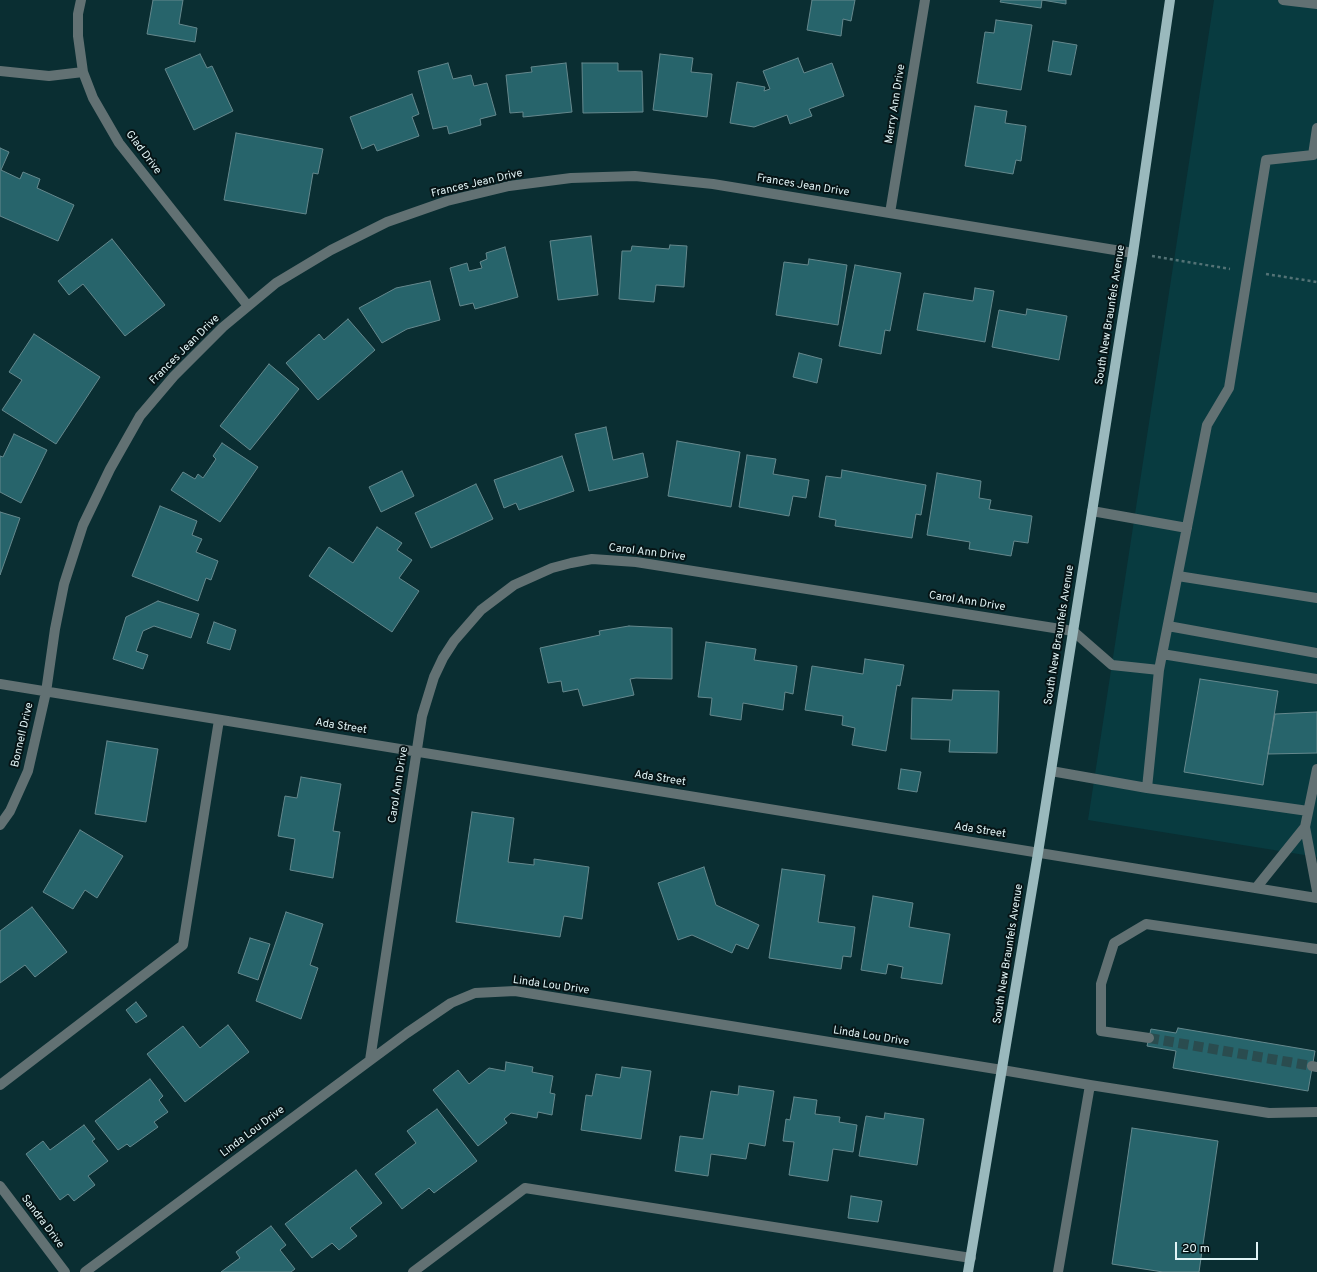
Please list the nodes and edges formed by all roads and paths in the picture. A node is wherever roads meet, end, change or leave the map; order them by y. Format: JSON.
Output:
{"nodes":[{"id":1,"x":81,"y":0,"type":"edge"},
{"id":2,"x":925,"y":0,"type":"edge"},
{"id":3,"x":1170,"y":0,"type":"edge"},
{"id":4,"x":1289,"y":0,"type":"edge"},
{"id":5,"x":1317,"y":4,"type":"edge"},
{"id":6,"x":0,"y":71,"type":"edge"},
{"id":7,"x":83,"y":72,"type":"junction"},
{"id":8,"x":1317,"y":128,"type":"edge"},
{"id":9,"x":890,"y":213,"type":"junction"},
{"id":10,"x":1133,"y":252,"type":"junction"},
{"id":11,"x":1247,"y":272,"type":"junction"},
{"id":12,"x":1317,"y":282,"type":"edge"},
{"id":13,"x":248,"y":306,"type":"junction"},
{"id":14,"x":1092,"y":511,"type":"junction"},
{"id":15,"x":1187,"y":528,"type":"junction"},
{"id":16,"x":1178,"y":576,"type":"junction"},
{"id":17,"x":1317,"y":598,"type":"edge"},
{"id":18,"x":1168,"y":626,"type":"junction"},
{"id":19,"x":1073,"y":631,"type":"junction"},
{"id":20,"x":1317,"y":653,"type":"edge"},
{"id":21,"x":1162,"y":654,"type":"junction"},
{"id":22,"x":1159,"y":670,"type":"junction"},
{"id":23,"x":1317,"y":678,"type":"edge"},
{"id":24,"x":0,"y":684,"type":"edge"},
{"id":25,"x":46,"y":692,"type":"junction"},
{"id":26,"x":219,"y":720,"type":"junction"},
{"id":27,"x":416,"y":752,"type":"junction"},
{"id":28,"x":1317,"y":769,"type":"edge"},
{"id":29,"x":1051,"y":771,"type":"junction"},
{"id":30,"x":1147,"y":788,"type":"junction"},
{"id":31,"x":1308,"y":810,"type":"junction"},
{"id":32,"x":0,"y":825,"type":"edge"},
{"id":33,"x":1305,"y":827,"type":"junction"},
{"id":34,"x":1038,"y":853,"type":"junction"},
{"id":35,"x":1256,"y":888,"type":"junction"},
{"id":36,"x":1317,"y":891,"type":"edge"},
{"id":37,"x":1317,"y":898,"type":"edge"},
{"id":38,"x":1317,"y":949,"type":"edge"},
{"id":39,"x":1149,"y":1038,"type":"tunnel mouth"},
{"id":40,"x":370,"y":1060,"type":"junction"},
{"id":41,"x":1002,"y":1070,"type":"junction"},
{"id":42,"x":0,"y":1085,"type":"edge"},
{"id":43,"x":1090,"y":1085,"type":"junction"},
{"id":44,"x":1317,"y":1112,"type":"edge"},
{"id":45,"x":0,"y":1186,"type":"edge"},
{"id":46,"x":971,"y":1258,"type":"junction"},
{"id":47,"x":65,"y":1272,"type":"edge"},
{"id":48,"x":85,"y":1272,"type":"edge"},
{"id":49,"x":413,"y":1272,"type":"edge"},
{"id":50,"x":968,"y":1272,"type":"edge"},
{"id":51,"x":1058,"y":1272,"type":"edge"}],
"edges":[{"from":1,"to":7,"type":"street","name":"Glad Drive"},
{"from":2,"to":9,"type":"street","name":"Merry Ann Drive"},
{"from":3,"to":10,"type":"main road","name":"South New Braunfels Avenue"},
{"from":4,"to":5,"type":"street"},
{"from":6,"to":7,"type":"street"},
{"from":7,"to":13,"type":"street","name":"Glad Drive"},
{"from":8,"to":11,"type":"street"},
{"from":9,"to":10,"type":"street","name":"Frances Jean Drive"},
{"from":9,"to":13,"type":"street","name":"Frances Jean Drive"},
{"from":10,"to":11,"type":"path"},
{"from":10,"to":14,"type":"main road","name":"South New Braunfels Avenue"},
{"from":11,"to":12,"type":"path"},
{"from":11,"to":15,"type":"street"},
{"from":13,"to":25,"type":"street","name":"Frances Jean Drive"},
{"from":14,"to":15,"type":"street"},
{"from":14,"to":19,"type":"main road","name":"South New Braunfels Avenue"},
{"from":15,"to":16,"type":"street"},
{"from":16,"to":17,"type":"street"},
{"from":16,"to":18,"type":"street"},
{"from":18,"to":20,"type":"street"},
{"from":18,"to":21,"type":"street"},
{"from":19,"to":22,"type":"street"},
{"from":19,"to":27,"type":"street","name":"Carol Ann Drive"},
{"from":19,"to":29,"type":"main road","name":"South New Braunfels Avenue"},
{"from":21,"to":22,"type":"street"},
{"from":21,"to":23,"type":"street"},
{"from":22,"to":30,"type":"street"},
{"from":24,"to":25,"type":"street","name":"Ada Street"},
{"from":25,"to":26,"type":"street","name":"Ada Street"},
{"from":25,"to":32,"type":"street","name":"Bonnell Drive"},
{"from":26,"to":27,"type":"street","name":"Ada Street"},
{"from":26,"to":42,"type":"street"},
{"from":27,"to":34,"type":"street","name":"Ada Street"},
{"from":27,"to":40,"type":"street","name":"Carol Ann Drive"},
{"from":28,"to":31,"type":"street"},
{"from":29,"to":30,"type":"street"},
{"from":29,"to":34,"type":"main road","name":"South New Braunfels Avenue"},
{"from":30,"to":31,"type":"street"},
{"from":31,"to":33,"type":"street"},
{"from":33,"to":35,"type":"street"},
{"from":33,"to":36,"type":"street"},
{"from":34,"to":35,"type":"street","name":"Ada Street"},
{"from":34,"to":41,"type":"main road","name":"South New Braunfels Avenue"},
{"from":35,"to":37,"type":"street","name":"Ada Street"},
{"from":38,"to":39,"type":"street"},
{"from":40,"to":41,"type":"street","name":"Linda Lou Drive"},
{"from":40,"to":48,"type":"street","name":"Linda Lou Drive"},
{"from":41,"to":43,"type":"street","name":"Linda Lou Drive"},
{"from":41,"to":46,"type":"main road","name":"South New Braunfels Avenue"},
{"from":43,"to":44,"type":"street","name":"Linda Lou Drive"},
{"from":43,"to":51,"type":"street"},
{"from":45,"to":47,"type":"street","name":"Sandra Drive"},
{"from":46,"to":49,"type":"street"},
{"from":46,"to":50,"type":"main road","name":"South New Braunfels Avenue"}]}
